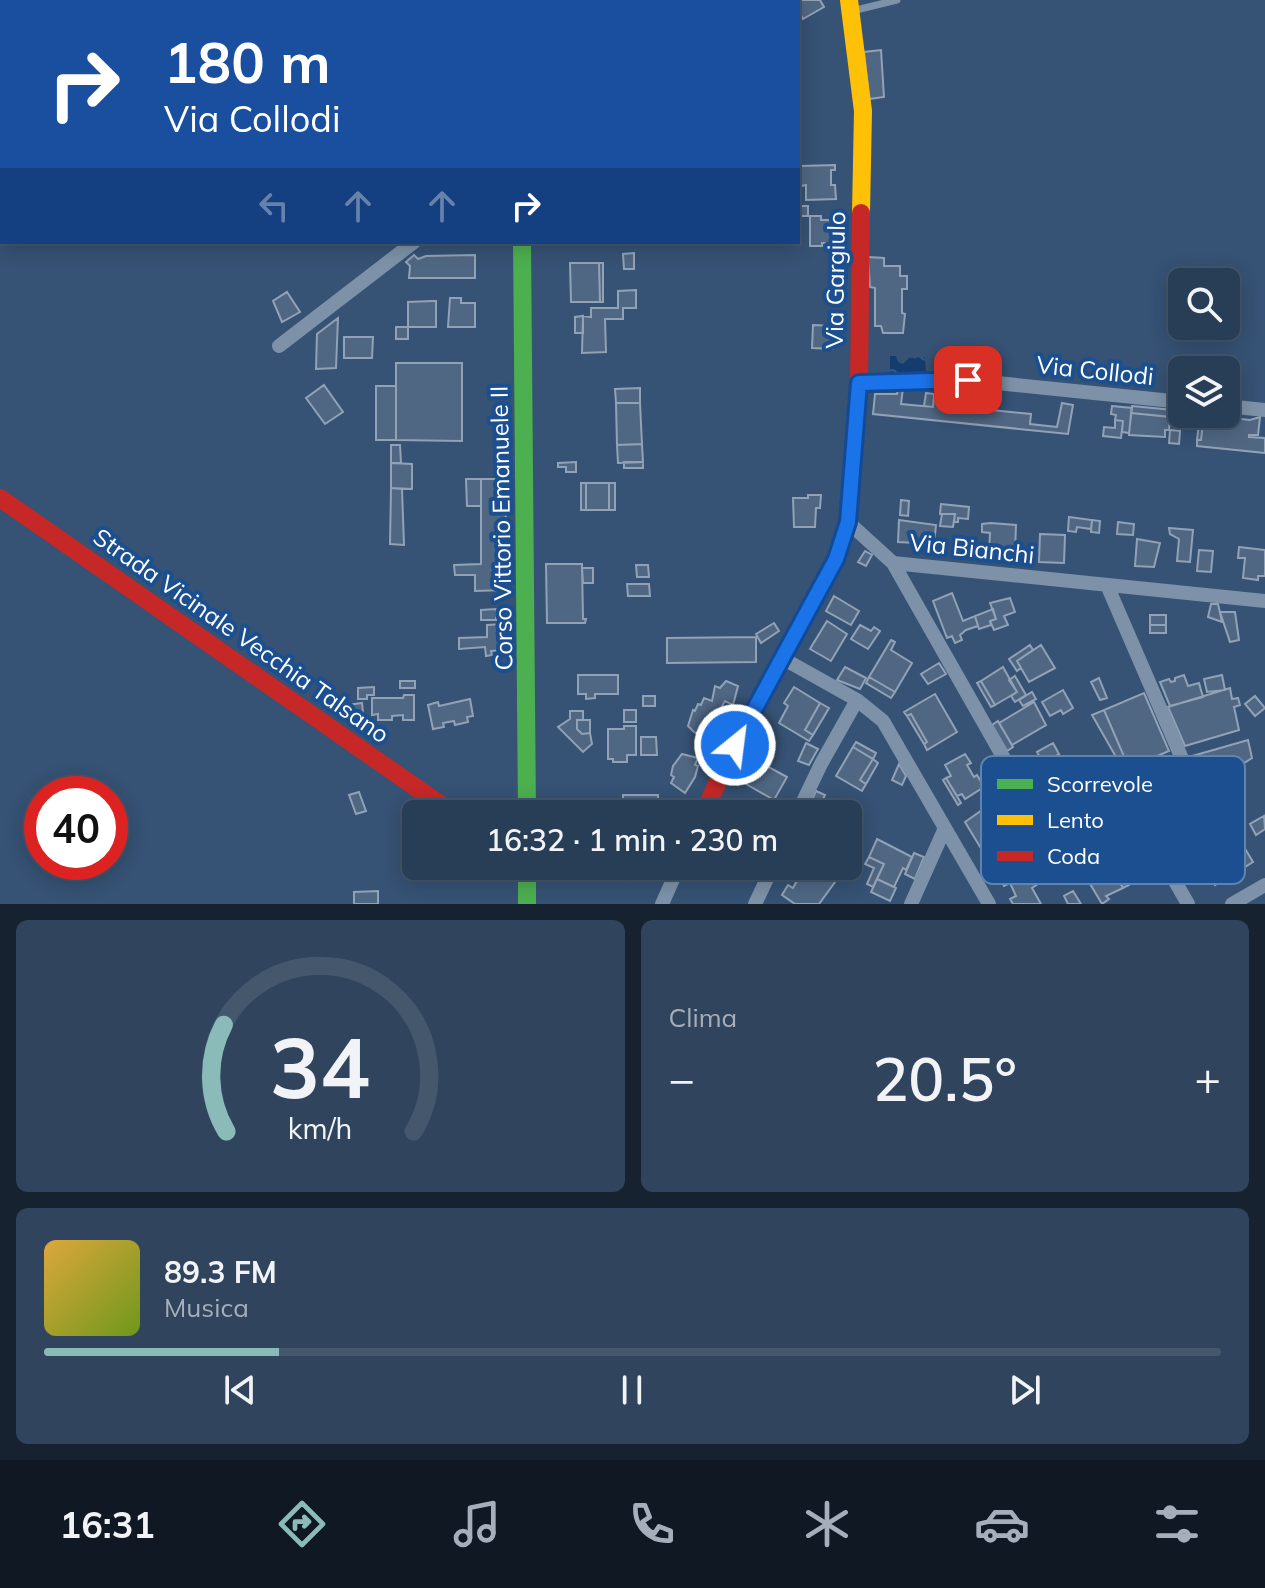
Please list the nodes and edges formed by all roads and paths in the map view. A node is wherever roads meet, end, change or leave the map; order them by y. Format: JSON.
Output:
{"nodes":[{"id":1,"x":897,"y":0,"type":"edge"},
{"id":2,"x":850,"y":6,"type":"edge"},
{"id":3,"x":409,"y":244,"type":"edge"},
{"id":4,"x":522,"y":244,"type":"edge"},
{"id":5,"x":279,"y":346,"type":"dead end"},
{"id":6,"x":859,"y":383,"type":"junction"},
{"id":7,"x":1168,"y":401,"type":"edge"},
{"id":8,"x":1240,"y":407,"type":"edge"},
{"id":9,"x":1265,"y":410,"type":"edge"},
{"id":10,"x":0,"y":498,"type":"edge"},
{"id":11,"x":848,"y":522,"type":"junction"},
{"id":12,"x":893,"y":563,"type":"junction"},
{"id":13,"x":1107,"y":585,"type":"junction"},
{"id":14,"x":1265,"y":601,"type":"edge"},
{"id":15,"x":782,"y":658,"type":"junction"},
{"id":16,"x":857,"y":700,"type":"junction"},
{"id":17,"x":1003,"y":756,"type":"edge"},
{"id":18,"x":1181,"y":756,"type":"edge"},
{"id":19,"x":434,"y":800,"type":"edge"},
{"id":20,"x":527,"y":800,"type":"edge"},
{"id":21,"x":709,"y":800,"type":"edge"},
{"id":22,"x":804,"y":800,"type":"edge"},
{"id":23,"x":945,"y":828,"type":"junction"},
{"id":24,"x":527,"y":880,"type":"edge"},
{"id":25,"x":673,"y":880,"type":"edge"},
{"id":26,"x":766,"y":880,"type":"edge"},
{"id":27,"x":1177,"y":884,"type":"edge"},
{"id":28,"x":1265,"y":885,"type":"edge"},
{"id":29,"x":527,"y":904,"type":"edge"},
{"id":30,"x":662,"y":904,"type":"edge"},
{"id":31,"x":755,"y":904,"type":"edge"},
{"id":32,"x":911,"y":904,"type":"edge"},
{"id":33,"x":989,"y":904,"type":"edge"},
{"id":34,"x":1188,"y":904,"type":"edge"},
{"id":35,"x":1232,"y":904,"type":"edge"}],
"edges":[{"from":1,"to":2,"type":"lane"},
{"from":2,"to":6,"type":"street","name":"Via Gargiulo"},
{"from":3,"to":5,"type":"street"},
{"from":4,"to":20,"type":"street","name":"Corso Vittorio Emanuele II"},
{"from":6,"to":7,"type":"street","name":"Via Collodi"},
{"from":6,"to":11,"type":"street","name":"Via Gargiulo"},
{"from":8,"to":9,"type":"street"},
{"from":10,"to":19,"type":"street","name":"Strada Vicinale Vecchia Talsano"},
{"from":11,"to":12,"type":"street","name":"Via Bianchi"},
{"from":11,"to":15,"type":"street","name":"Via Gargiulo"},
{"from":12,"to":13,"type":"street","name":"Via Bianchi"},
{"from":12,"to":17,"type":"street"},
{"from":13,"to":14,"type":"street","name":"Via Bianchi"},
{"from":13,"to":18,"type":"street"},
{"from":15,"to":16,"type":"street"},
{"from":15,"to":21,"type":"street","name":"Via Gargiulo"},
{"from":16,"to":22,"type":"street"},
{"from":16,"to":23,"type":"street"},
{"from":23,"to":32,"type":"street"},
{"from":23,"to":33,"type":"street"},
{"from":24,"to":29,"type":"street"},
{"from":25,"to":30,"type":"street"},
{"from":26,"to":31,"type":"street"},
{"from":27,"to":34,"type":"street"},
{"from":28,"to":35,"type":"street"}]}
